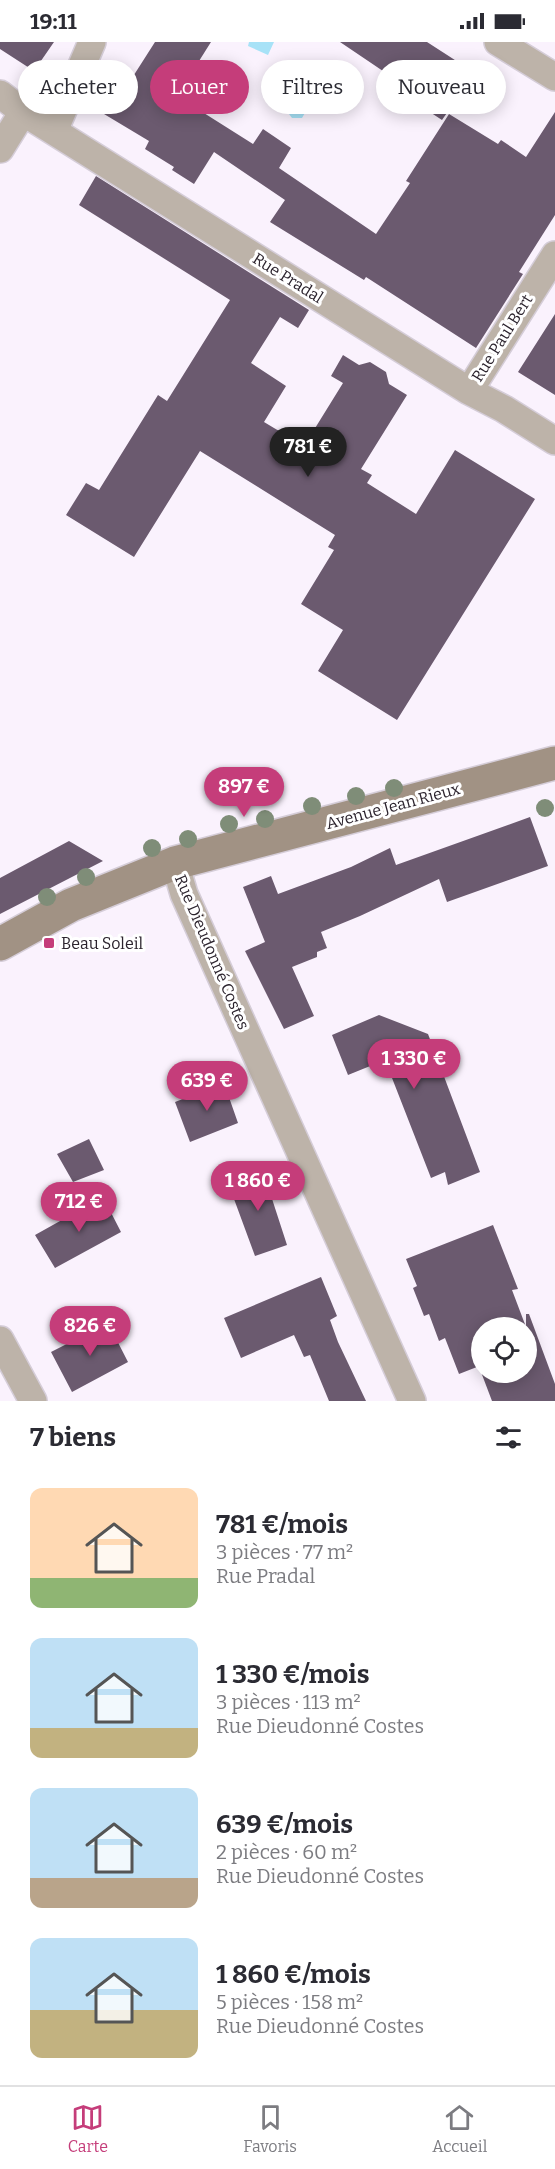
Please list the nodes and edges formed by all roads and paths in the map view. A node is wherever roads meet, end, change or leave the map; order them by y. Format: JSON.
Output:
{"nodes":[{"id":1,"x":92,"y":42,"type":"edge"},
{"id":2,"x":498,"y":42,"type":"edge"},
{"id":3,"x":555,"y":77,"type":"edge"},
{"id":4,"x":0,"y":94,"type":"edge"},
{"id":5,"x":18,"y":108,"type":"edge"},
{"id":6,"x":22,"y":114,"type":"edge"},
{"id":7,"x":26,"y":114,"type":"edge"},
{"id":8,"x":54,"y":131,"type":"junction"},
{"id":9,"x":0,"y":149,"type":"edge"},
{"id":10,"x":555,"y":255,"type":"edge"},
{"id":11,"x":469,"y":391,"type":"junction"},
{"id":12,"x":555,"y":441,"type":"edge"},
{"id":13,"x":555,"y":763,"type":"edge"},
{"id":14,"x":175,"y":863,"type":"junction"},
{"id":15,"x":0,"y":944,"type":"edge"},
{"id":16,"x":0,"y":1340,"type":"edge"},
{"id":17,"x":33,"y":1401,"type":"edge"},
{"id":18,"x":412,"y":1401,"type":"edge"}],
"edges":[{"from":1,"to":8,"type":"street"},
{"from":2,"to":3,"type":"street"},
{"from":4,"to":5,"type":"street","name":"Rue Pradal"},
{"from":6,"to":9,"type":"street"},
{"from":7,"to":8,"type":"street","name":"Rue Pradal"},
{"from":8,"to":11,"type":"street","name":"Rue Pradal"},
{"from":10,"to":11,"type":"street","name":"Rue Paul Bert"},
{"from":11,"to":12,"type":"street","name":"Rue Pradal"},
{"from":13,"to":14,"type":"main road","name":"Avenue Jean Rieux"},
{"from":14,"to":15,"type":"main road","name":"Avenue Jean Rieux"},
{"from":14,"to":18,"type":"street","name":"Rue Dieudonné Costes"},
{"from":16,"to":17,"type":"street"}]}
